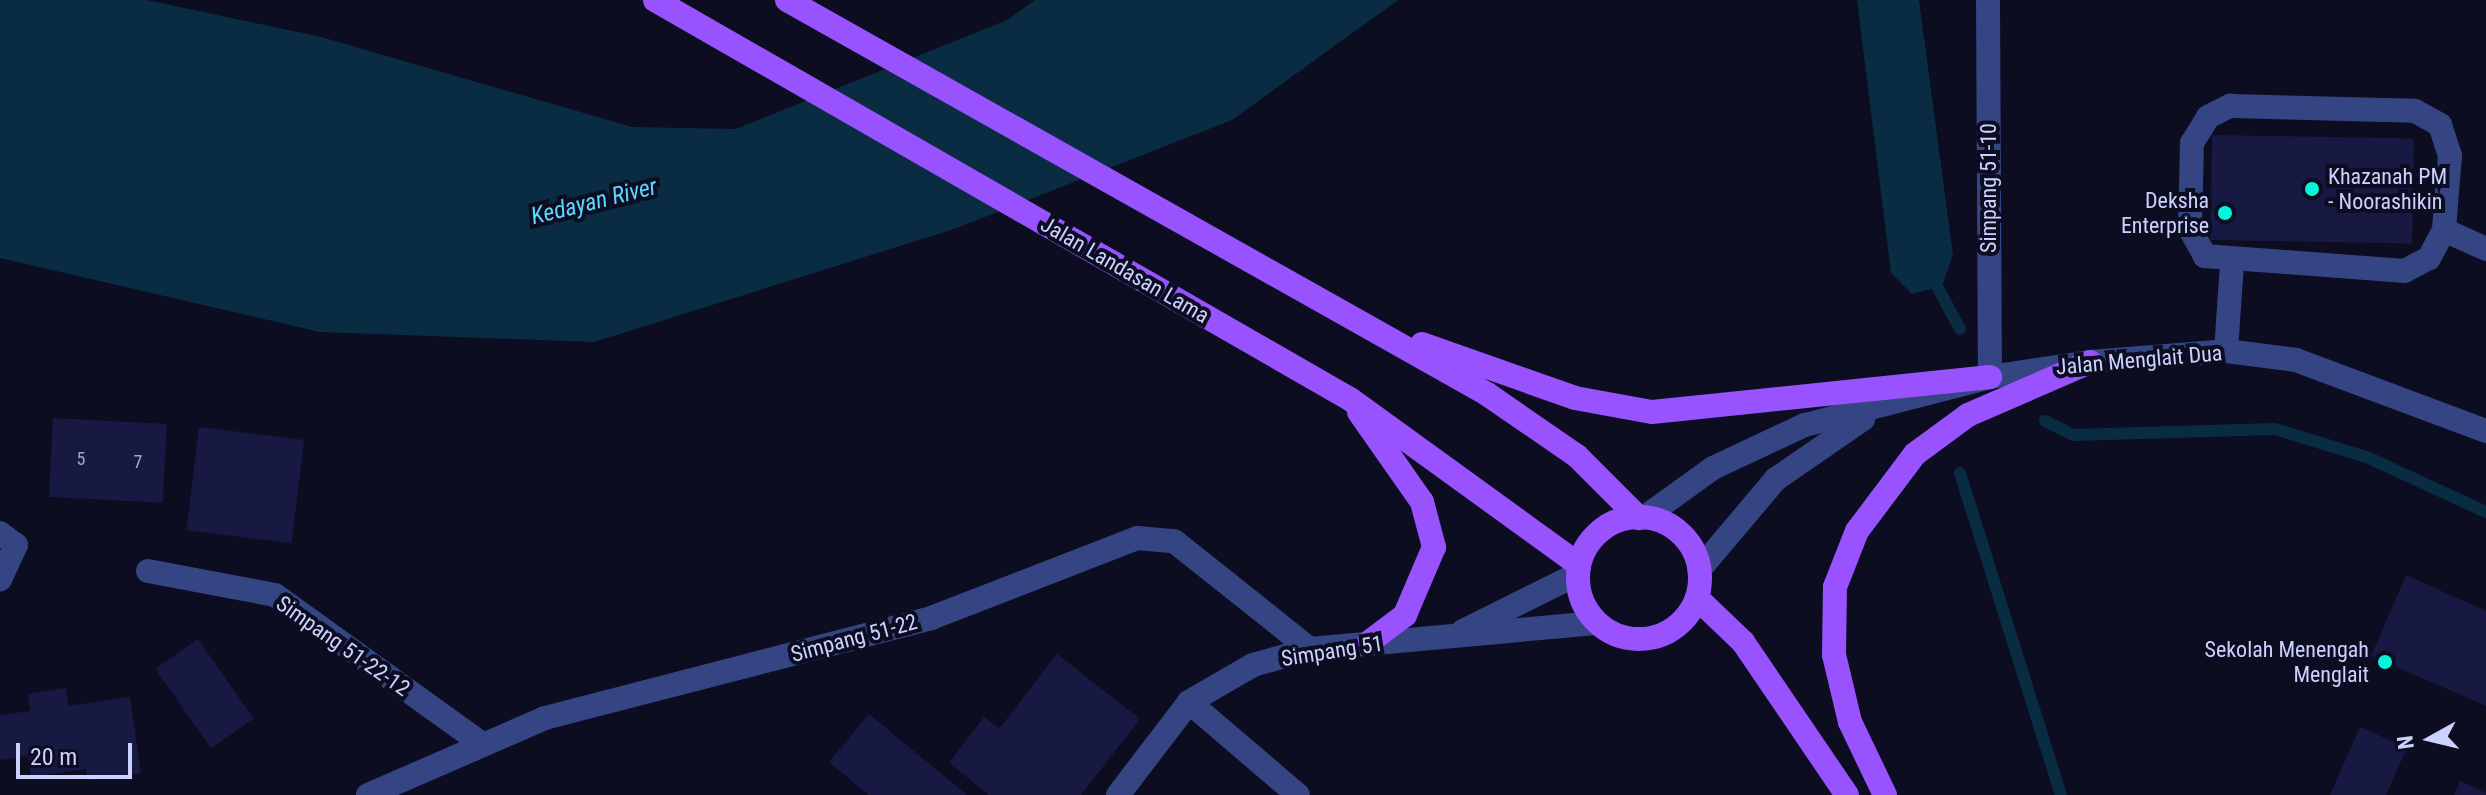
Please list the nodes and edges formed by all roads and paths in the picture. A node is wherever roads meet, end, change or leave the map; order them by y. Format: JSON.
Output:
{"nodes":[{"id":1,"x":655,"y":0,"type":"edge"},
{"id":2,"x":787,"y":0,"type":"edge"},
{"id":3,"x":1988,"y":0,"type":"edge"},
{"id":4,"x":2444,"y":230,"type":"junction"},
{"id":5,"x":2486,"y":249,"type":"edge"},
{"id":6,"x":2232,"y":263,"type":"junction"},
{"id":7,"x":1370,"y":327,"type":"junction"},
{"id":8,"x":2226,"y":351,"type":"junction"},
{"id":9,"x":2090,"y":362,"type":"junction"},
{"id":10,"x":1990,"y":377,"type":"junction"},
{"id":11,"x":1350,"y":399,"type":"junction"},
{"id":12,"x":1879,"y":409,"type":"junction"},
{"id":13,"x":2486,"y":431,"type":"edge"},
{"id":14,"x":1642,"y":518,"type":"junction"},
{"id":15,"x":0,"y":533,"type":"edge"},
{"id":16,"x":1578,"y":570,"type":"junction"},
{"id":17,"x":1699,"y":570,"type":"junction"},
{"id":18,"x":148,"y":571,"type":"dead end"},
{"id":19,"x":0,"y":580,"type":"edge"},
{"id":20,"x":1697,"y":598,"type":"junction"},
{"id":21,"x":1596,"y":623,"type":"junction"},
{"id":22,"x":1458,"y":634,"type":"junction"},
{"id":23,"x":1368,"y":643,"type":"junction"},
{"id":24,"x":1310,"y":649,"type":"junction"},
{"id":25,"x":1189,"y":702,"type":"junction"},
{"id":26,"x":478,"y":741,"type":"junction"},
{"id":27,"x":368,"y":795,"type":"edge"},
{"id":28,"x":1118,"y":795,"type":"edge"},
{"id":29,"x":1298,"y":795,"type":"edge"},
{"id":30,"x":1847,"y":795,"type":"edge"},
{"id":31,"x":1885,"y":795,"type":"edge"}],
"edges":[{"from":1,"to":11,"type":"main road","name":"Jalan Landasan Lama"},
{"from":2,"to":7,"type":"main road"},
{"from":3,"to":10,"type":"street","name":"Simpang 51-10"},
{"from":4,"to":5,"type":"street"},
{"from":4,"to":6,"type":"street"},
{"from":4,"to":6,"type":"street"},
{"from":6,"to":8,"type":"street"},
{"from":7,"to":10,"type":"main road"},
{"from":7,"to":14,"type":"main road"},
{"from":8,"to":9,"type":"street","name":"Jalan Menglait Dua"},
{"from":8,"to":13,"type":"street","name":"Jalan Menglait Dua"},
{"from":9,"to":10,"type":"street","name":"Jalan Menglait Dua"},
{"from":9,"to":31,"type":"main road"},
{"from":10,"to":12,"type":"street","name":"Jalan Menglait Dua"},
{"from":11,"to":16,"type":"main road","name":"Jalan Landasan Lama"},
{"from":11,"to":23,"type":"main road"},
{"from":12,"to":14,"type":"street","name":"Jalan Menglait Dua"},
{"from":12,"to":17,"type":"street","name":"Jalan Menglait Dua"},
{"from":14,"to":16,"type":"main road"},
{"from":14,"to":17,"type":"main road"},
{"from":15,"to":19,"type":"street"},
{"from":16,"to":21,"type":"main road"},
{"from":16,"to":22,"type":"street","name":"Simpang 51"},
{"from":17,"to":20,"type":"main road"},
{"from":18,"to":26,"type":"street","name":"Simpang 51-22-12"},
{"from":20,"to":21,"type":"main road"},
{"from":20,"to":30,"type":"main road"},
{"from":21,"to":22,"type":"street","name":"Simpang 51"},
{"from":22,"to":23,"type":"street","name":"Simpang 51"},
{"from":23,"to":24,"type":"street","name":"Simpang 51"},
{"from":24,"to":25,"type":"street","name":"Simpang 51"},
{"from":24,"to":26,"type":"street","name":"Simpang 51-22"},
{"from":25,"to":28,"type":"street","name":"Simpang 51"},
{"from":25,"to":29,"type":"street"},
{"from":26,"to":27,"type":"street","name":"Simpang 51-22"}]}
